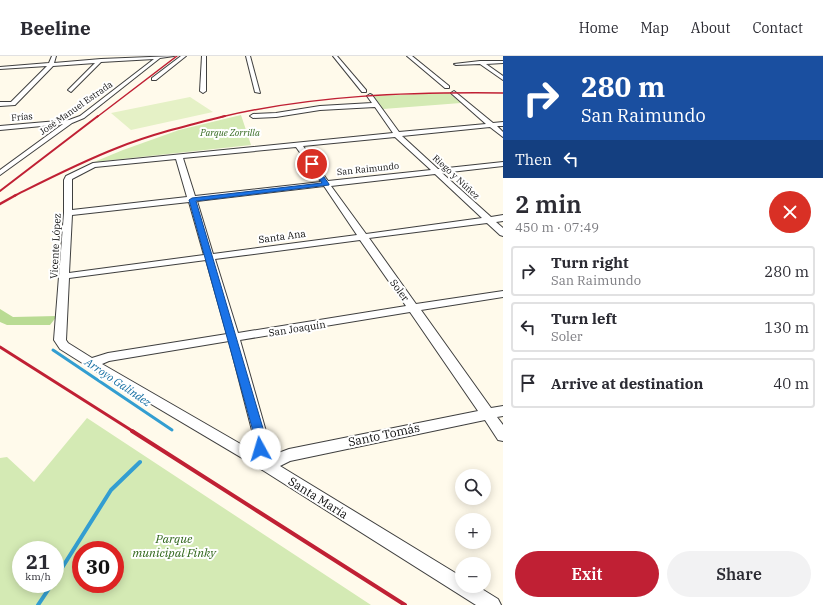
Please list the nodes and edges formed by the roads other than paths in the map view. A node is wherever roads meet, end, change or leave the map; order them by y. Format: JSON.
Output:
{"nodes":[{"id":1,"x":54,"y":56,"type":"edge"},
{"id":2,"x":170,"y":56,"type":"edge"},
{"id":3,"x":184,"y":56,"type":"edge"},
{"id":4,"x":204,"y":56,"type":"edge"},
{"id":5,"x":248,"y":56,"type":"edge"},
{"id":6,"x":335,"y":56,"type":"edge"},
{"id":7,"x":409,"y":56,"type":"edge"},
{"id":8,"x":470,"y":56,"type":"edge"},
{"id":9,"x":159,"y":57,"type":"junction"},
{"id":10,"x":134,"y":58,"type":"edge"},
{"id":11,"x":101,"y":61,"type":"junction"},
{"id":12,"x":503,"y":62,"type":"edge"},
{"id":13,"x":481,"y":63,"type":"junction"},
{"id":14,"x":51,"y":64,"type":"junction"},
{"id":15,"x":456,"y":64,"type":"dead end"},
{"id":16,"x":0,"y":68,"type":"edge"},
{"id":17,"x":503,"y":78,"type":"edge"},
{"id":18,"x":154,"y":79,"type":"dead end"},
{"id":19,"x":447,"y":87,"type":"dead end"},
{"id":20,"x":71,"y":90,"type":"dead end"},
{"id":21,"x":203,"y":91,"type":"dead end"},
{"id":22,"x":364,"y":91,"type":"dead end"},
{"id":23,"x":258,"y":92,"type":"dead end"},
{"id":24,"x":454,"y":93,"type":"dead end"},
{"id":25,"x":370,"y":96,"type":"dead end"},
{"id":26,"x":0,"y":104,"type":"edge"},
{"id":27,"x":376,"y":105,"type":"junction"},
{"id":28,"x":253,"y":116,"type":"dead end"},
{"id":29,"x":70,"y":122,"type":"junction"},
{"id":30,"x":503,"y":124,"type":"edge"},
{"id":31,"x":492,"y":125,"type":"junction"},
{"id":32,"x":0,"y":128,"type":"edge"},
{"id":33,"x":397,"y":134,"type":"junction"},
{"id":34,"x":503,"y":134,"type":"edge"},
{"id":35,"x":298,"y":144,"type":"junction"},
{"id":36,"x":179,"y":156,"type":"junction"},
{"id":37,"x":503,"y":164,"type":"edge"},
{"id":38,"x":436,"y":172,"type":"junction"},
{"id":39,"x":1,"y":173,"type":"edge"},
{"id":40,"x":326,"y":184,"type":"junction"},
{"id":41,"x":192,"y":200,"type":"junction"},
{"id":42,"x":68,"y":213,"type":"junction"},
{"id":43,"x":503,"y":218,"type":"edge"},
{"id":44,"x":489,"y":220,"type":"junction"},
{"id":45,"x":503,"y":233,"type":"edge"},
{"id":46,"x":362,"y":236,"type":"junction"},
{"id":47,"x":210,"y":258,"type":"junction"},
{"id":48,"x":65,"y":276,"type":"junction"},
{"id":49,"x":503,"y":294,"type":"edge"},
{"id":50,"x":414,"y":308,"type":"junction"},
{"id":51,"x":234,"y":338,"type":"junction"},
{"id":52,"x":62,"y":343,"type":"joint"},
{"id":53,"x":91,"y":363,"type":"junction"},
{"id":54,"x":503,"y":411,"type":"edge"},
{"id":55,"x":487,"y":414,"type":"junction"},
{"id":56,"x":503,"y":436,"type":"edge"},
{"id":57,"x":253,"y":458,"type":"junction"},
{"id":58,"x":269,"y":467,"type":"junction"},
{"id":59,"x":492,"y":605,"type":"edge"}],
"edges":[{"from":1,"to":14,"type":"street"},
{"from":2,"to":9,"type":"street"},
{"from":2,"to":10,"type":"street"},
{"from":3,"to":18,"type":"street"},
{"from":4,"to":21,"type":"street"},
{"from":5,"to":23,"type":"street"},
{"from":6,"to":22,"type":"street"},
{"from":7,"to":19,"type":"street"},
{"from":8,"to":13,"type":"street"},
{"from":9,"to":10,"type":"street"},
{"from":9,"to":29,"type":"street","name":"José Manuel Estrada"},
{"from":10,"to":11,"type":"street"},
{"from":11,"to":14,"type":"street"},
{"from":11,"to":20,"type":"street"},
{"from":12,"to":13,"type":"street"},
{"from":13,"to":15,"type":"street"},
{"from":13,"to":17,"type":"street"},
{"from":14,"to":16,"type":"street"},
{"from":14,"to":26,"type":"street"},
{"from":24,"to":31,"type":"street"},
{"from":25,"to":27,"type":"street","name":"Riego y Núñez"},
{"from":27,"to":28,"type":"street"},
{"from":27,"to":33,"type":"street","name":"Riego y Núñez"},
{"from":29,"to":32,"type":"street","name":"Frías"},
{"from":29,"to":39,"type":"street","name":"José Manuel Estrada"},
{"from":30,"to":31,"type":"street"},
{"from":31,"to":33,"type":"street"},
{"from":31,"to":34,"type":"street"},
{"from":33,"to":35,"type":"street"},
{"from":33,"to":38,"type":"street","name":"Riego y Núñez"},
{"from":35,"to":36,"type":"street"},
{"from":35,"to":40,"type":"street","name":"Soler"},
{"from":36,"to":41,"type":"street"},
{"from":36,"to":42,"type":"street","name":"Vicente López"},
{"from":37,"to":38,"type":"street","name":"San Raimundo"},
{"from":38,"to":40,"type":"street","name":"San Raimundo"},
{"from":38,"to":44,"type":"street","name":"Riego y Núñez"},
{"from":40,"to":41,"type":"street","name":"San Raimundo"},
{"from":40,"to":46,"type":"street","name":"Soler"},
{"from":41,"to":42,"type":"street","name":"San Raimundo"},
{"from":41,"to":47,"type":"street"},
{"from":42,"to":48,"type":"street","name":"Vicente López"},
{"from":43,"to":44,"type":"street","name":"Santa Ana"},
{"from":44,"to":45,"type":"street","name":"Riego y Núñez"},
{"from":44,"to":46,"type":"street","name":"Santa Ana"},
{"from":46,"to":47,"type":"street","name":"Santa Ana"},
{"from":46,"to":50,"type":"street","name":"Soler"},
{"from":47,"to":48,"type":"street","name":"Santa Ana"},
{"from":47,"to":51,"type":"street"},
{"from":48,"to":52,"type":"street","name":"Vicente López"},
{"from":49,"to":50,"type":"street","name":"San Joaquín"},
{"from":50,"to":51,"type":"street","name":"San Joaquín"},
{"from":50,"to":55,"type":"street","name":"Soler"},
{"from":51,"to":53,"type":"street","name":"San Joaquín"},
{"from":51,"to":57,"type":"street"},
{"from":52,"to":53,"type":"street","name":"Santa María"},
{"from":53,"to":57,"type":"street","name":"Santa María"},
{"from":54,"to":55,"type":"street","name":"Santo Tomás"},
{"from":55,"to":56,"type":"street","name":"Soler"},
{"from":55,"to":58,"type":"street","name":"Santo Tomás"},
{"from":57,"to":58,"type":"street","name":"Santa María"},
{"from":58,"to":59,"type":"street","name":"Santa María"}]}
